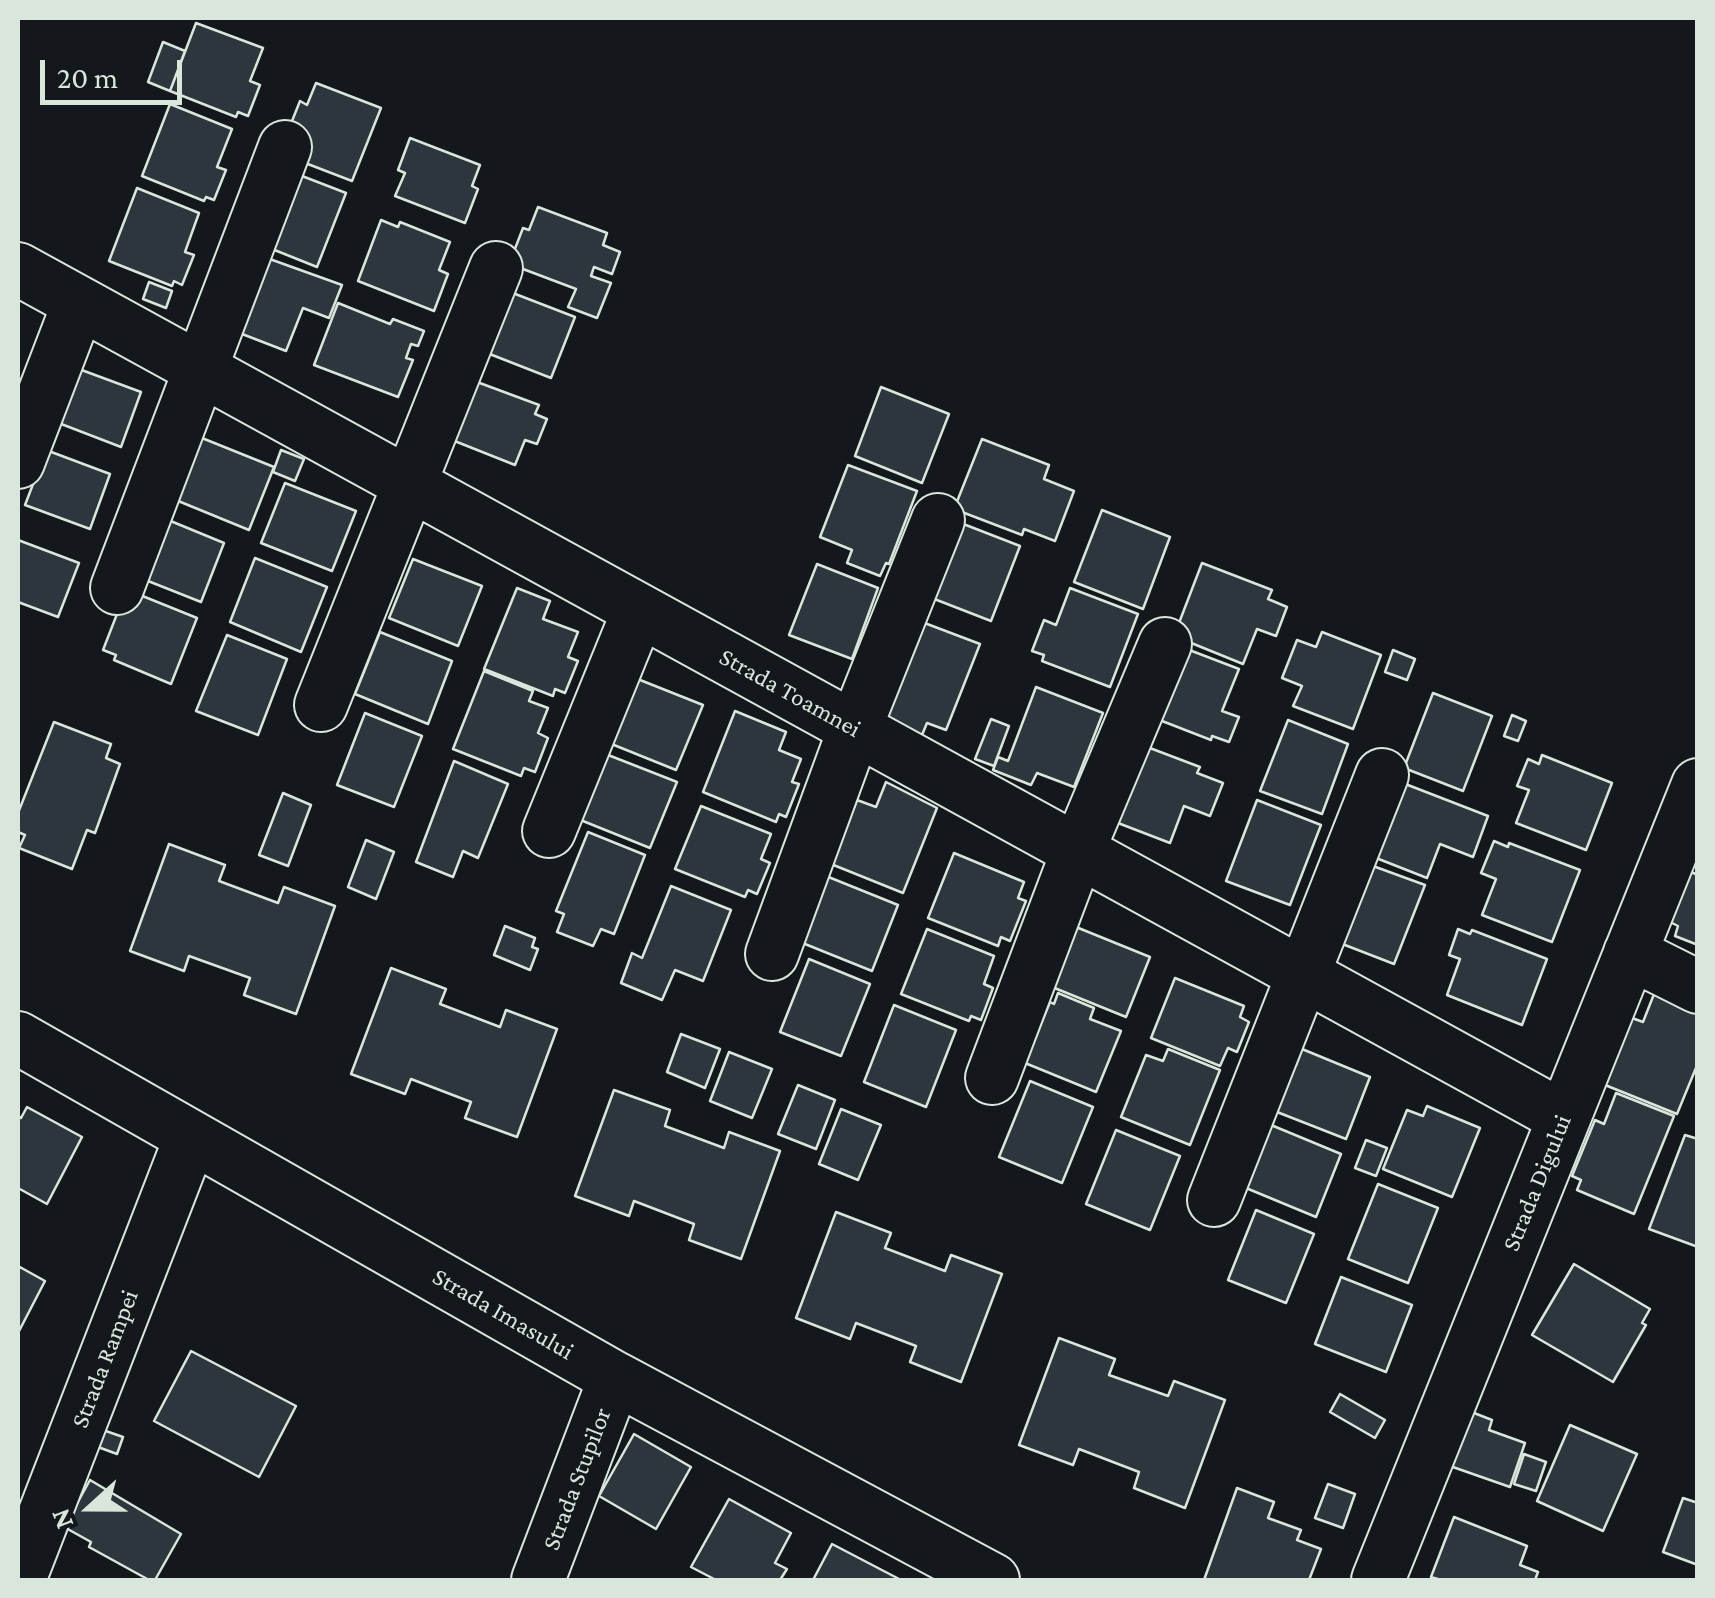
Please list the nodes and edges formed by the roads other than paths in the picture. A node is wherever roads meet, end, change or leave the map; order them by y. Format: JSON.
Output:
{"nodes":[{"id":1,"x":284,"y":147,"type":"dead end"},
{"id":2,"x":496,"y":268,"type":"dead end"},
{"id":3,"x":18,"y":269,"type":"edge"},
{"id":4,"x":79,"y":303,"type":"junction"},
{"id":5,"x":200,"y":369,"type":"junction"},
{"id":6,"x":18,"y":462,"type":"edge"},
{"id":7,"x":409,"y":484,"type":"junction"},
{"id":8,"x":938,"y":520,"type":"dead end"},
{"id":9,"x":117,"y":588,"type":"dead end"},
{"id":10,"x":639,"y":610,"type":"junction"},
{"id":11,"x":1165,"y":644,"type":"dead end"},
{"id":12,"x":321,"y":705,"type":"dead end"},
{"id":13,"x":855,"y":728,"type":"junction"},
{"id":14,"x":1382,"y":775,"type":"dead end"},
{"id":15,"x":1698,"y":786,"type":"edge"},
{"id":16,"x":549,"y":831,"type":"dead end"},
{"id":17,"x":1078,"y":851,"type":"junction"},
{"id":18,"x":1630,"y":953,"type":"junction"},
{"id":19,"x":772,"y":954,"type":"dead end"},
{"id":20,"x":1301,"y":974,"type":"junction"},
{"id":21,"x":1698,"y":987,"type":"edge"},
{"id":22,"x":18,"y":1038,"type":"edge"},
{"id":23,"x":992,"y":1078,"type":"dead end"},
{"id":24,"x":1563,"y":1117,"type":"junction"},
{"id":25,"x":191,"y":1137,"type":"junction"},
{"id":26,"x":1214,"y":1200,"type":"dead end"},
{"id":27,"x":614,"y":1378,"type":"junction"},
{"id":28,"x":19,"y":1580,"type":"edge"},
{"id":29,"x":538,"y":1580,"type":"edge"},
{"id":30,"x":993,"y":1580,"type":"edge"},
{"id":31,"x":1378,"y":1580,"type":"edge"}],
"edges":[{"from":1,"to":5,"type":"street"},
{"from":2,"to":7,"type":"street"},
{"from":3,"to":4,"type":"street","name":"Strada Toamnei"},
{"from":4,"to":5,"type":"street","name":"Strada Toamnei"},
{"from":4,"to":6,"type":"street"},
{"from":5,"to":7,"type":"street","name":"Strada Toamnei"},
{"from":5,"to":9,"type":"street"},
{"from":7,"to":10,"type":"street","name":"Strada Toamnei"},
{"from":7,"to":12,"type":"street"},
{"from":8,"to":13,"type":"street"},
{"from":10,"to":13,"type":"street","name":"Strada Toamnei"},
{"from":10,"to":16,"type":"street"},
{"from":11,"to":17,"type":"street"},
{"from":13,"to":17,"type":"street","name":"Strada Toamnei"},
{"from":13,"to":19,"type":"street"},
{"from":14,"to":20,"type":"street"},
{"from":15,"to":18,"type":"street","name":"Strada Digului"},
{"from":17,"to":20,"type":"street","name":"Strada Toamnei"},
{"from":17,"to":23,"type":"street"},
{"from":18,"to":21,"type":"street"},
{"from":18,"to":24,"type":"street","name":"Strada Digului"},
{"from":20,"to":24,"type":"street","name":"Strada Toamnei"},
{"from":20,"to":26,"type":"street"},
{"from":22,"to":25,"type":"street","name":"Strada Imasului"},
{"from":24,"to":31,"type":"street","name":"Strada Digului"},
{"from":25,"to":27,"type":"street","name":"Strada Imasului"},
{"from":25,"to":28,"type":"street","name":"Strada Rampei"},
{"from":27,"to":29,"type":"street","name":"Strada Stupilor"},
{"from":27,"to":30,"type":"street","name":"Strada Imasului"}]}
